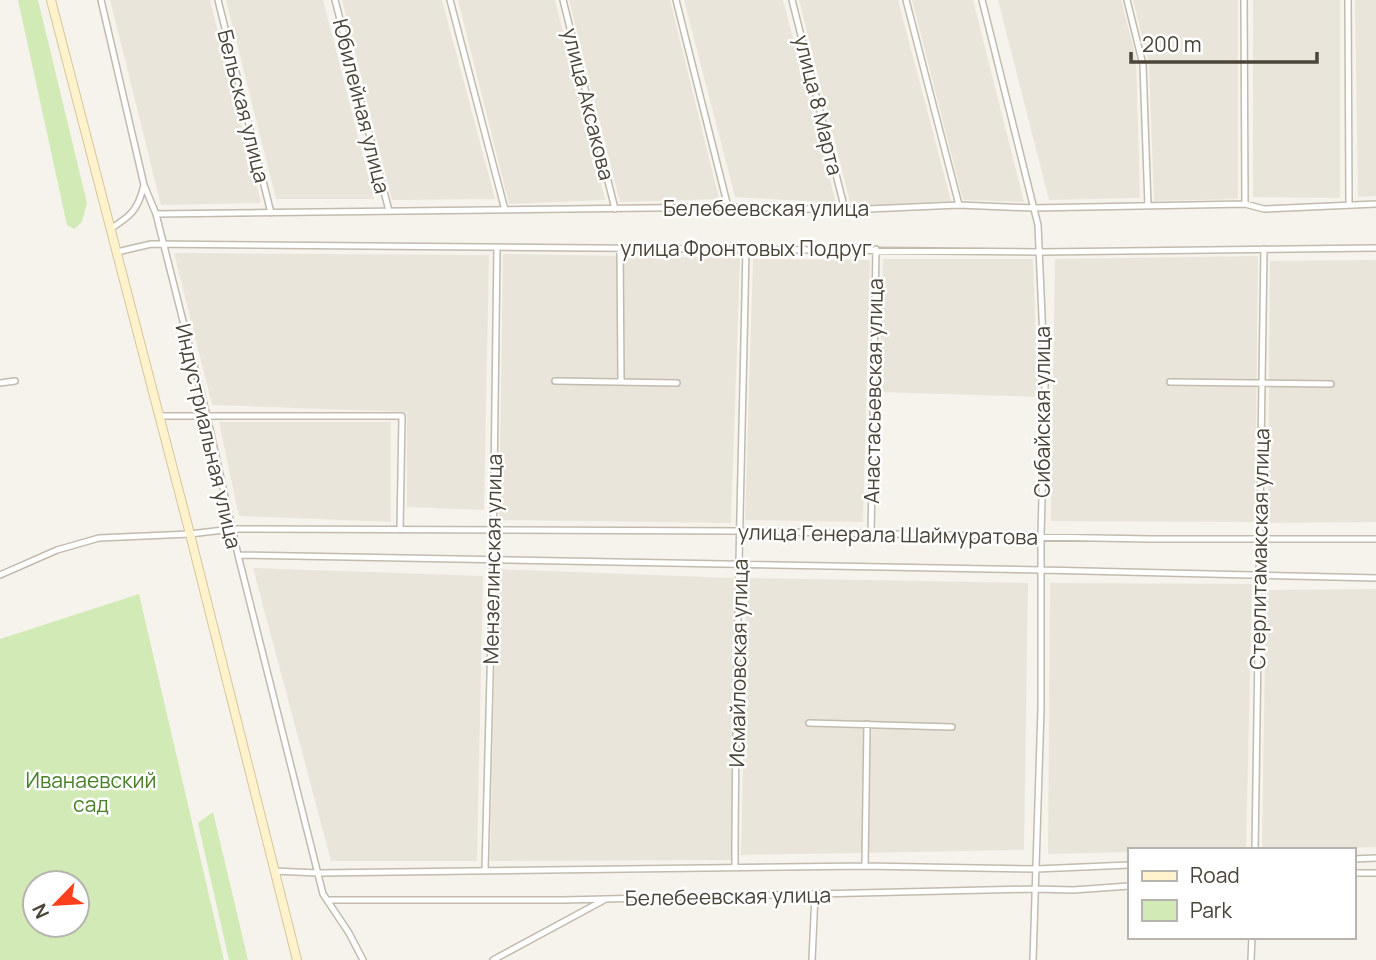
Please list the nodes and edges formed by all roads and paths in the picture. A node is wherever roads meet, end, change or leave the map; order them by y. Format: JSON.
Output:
{"nodes":[{"id":1,"x":51,"y":0,"type":"edge"},
{"id":2,"x":101,"y":0,"type":"edge"},
{"id":3,"x":218,"y":0,"type":"edge"},
{"id":4,"x":335,"y":0,"type":"edge"},
{"id":5,"x":450,"y":0,"type":"edge"},
{"id":6,"x":563,"y":0,"type":"edge"},
{"id":7,"x":677,"y":0,"type":"edge"},
{"id":8,"x":792,"y":0,"type":"edge"},
{"id":9,"x":906,"y":0,"type":"edge"},
{"id":10,"x":982,"y":0,"type":"edge"},
{"id":11,"x":1127,"y":0,"type":"edge"},
{"id":12,"x":1244,"y":0,"type":"edge"},
{"id":13,"x":1348,"y":0,"type":"edge"},
{"id":14,"x":144,"y":185,"type":"junction"},
{"id":15,"x":1245,"y":204,"type":"junction"},
{"id":16,"x":1349,"y":204,"type":"junction"},
{"id":17,"x":1376,"y":204,"type":"edge"},
{"id":18,"x":959,"y":205,"type":"junction"},
{"id":19,"x":1147,"y":206,"type":"junction"},
{"id":20,"x":728,"y":207,"type":"junction"},
{"id":21,"x":1033,"y":208,"type":"junction"},
{"id":22,"x":615,"y":209,"type":"junction"},
{"id":23,"x":505,"y":210,"type":"junction"},
{"id":24,"x":845,"y":210,"type":"junction"},
{"id":25,"x":388,"y":211,"type":"junction"},
{"id":26,"x":271,"y":212,"type":"junction"},
{"id":27,"x":156,"y":214,"type":"junction"},
{"id":28,"x":110,"y":229,"type":"junction"},
{"id":29,"x":163,"y":244,"type":"junction"},
{"id":30,"x":497,"y":247,"type":"junction"},
{"id":31,"x":620,"y":248,"type":"junction"},
{"id":32,"x":746,"y":248,"type":"junction"},
{"id":33,"x":1376,"y":248,"type":"edge"},
{"id":34,"x":876,"y":249,"type":"junction"},
{"id":35,"x":1264,"y":249,"type":"junction"},
{"id":36,"x":1041,"y":252,"type":"junction"},
{"id":37,"x":117,"y":253,"type":"junction"},
{"id":38,"x":15,"y":381,"type":"dead end"},
{"id":39,"x":555,"y":381,"type":"dead end"},
{"id":40,"x":621,"y":381,"type":"junction"},
{"id":41,"x":1170,"y":382,"type":"dead end"},
{"id":42,"x":0,"y":383,"type":"edge"},
{"id":43,"x":677,"y":383,"type":"dead end"},
{"id":44,"x":1262,"y":384,"type":"junction"},
{"id":45,"x":1331,"y":384,"type":"dead end"},
{"id":46,"x":159,"y":416,"type":"junction"},
{"id":47,"x":207,"y":416,"type":"junction"},
{"id":48,"x":232,"y":529,"type":"junction"},
{"id":49,"x":400,"y":530,"type":"junction"},
{"id":50,"x":493,"y":531,"type":"junction"},
{"id":51,"x":740,"y":531,"type":"junction"},
{"id":52,"x":190,"y":534,"type":"junction"},
{"id":53,"x":870,"y":534,"type":"junction"},
{"id":54,"x":1041,"y":536,"type":"junction"},
{"id":55,"x":1260,"y":537,"type":"junction"},
{"id":56,"x":1376,"y":539,"type":"edge"},
{"id":57,"x":238,"y":555,"type":"junction"},
{"id":58,"x":493,"y":560,"type":"junction"},
{"id":59,"x":740,"y":563,"type":"junction"},
{"id":60,"x":1042,"y":569,"type":"junction"},
{"id":61,"x":0,"y":575,"type":"edge"},
{"id":62,"x":1259,"y":576,"type":"junction"},
{"id":63,"x":1376,"y":578,"type":"edge"},
{"id":64,"x":809,"y":723,"type":"dead end"},
{"id":65,"x":867,"y":724,"type":"junction"},
{"id":66,"x":952,"y":727,"type":"dead end"},
{"id":67,"x":1255,"y":848,"type":"edge"},
{"id":68,"x":1376,"y":858,"type":"edge"},
{"id":69,"x":1355,"y":859,"type":"edge"},
{"id":70,"x":1128,"y":865,"type":"edge"},
{"id":71,"x":865,"y":866,"type":"junction"},
{"id":72,"x":735,"y":867,"type":"junction"},
{"id":73,"x":1037,"y":869,"type":"junction"},
{"id":74,"x":485,"y":870,"type":"junction"},
{"id":75,"x":274,"y":871,"type":"junction"},
{"id":76,"x":317,"y":873,"type":"junction"},
{"id":77,"x":1355,"y":873,"type":"edge"},
{"id":78,"x":1376,"y":873,"type":"edge"},
{"id":79,"x":1128,"y":886,"type":"edge"},
{"id":80,"x":1034,"y":889,"type":"junction"},
{"id":81,"x":815,"y":894,"type":"junction"},
{"id":82,"x":606,"y":899,"type":"junction"},
{"id":83,"x":327,"y":900,"type":"junction"},
{"id":84,"x":1252,"y":939,"type":"edge"},
{"id":85,"x":297,"y":960,"type":"edge"},
{"id":86,"x":363,"y":960,"type":"edge"},
{"id":87,"x":493,"y":960,"type":"edge"},
{"id":88,"x":812,"y":960,"type":"edge"},
{"id":89,"x":1033,"y":960,"type":"edge"},
{"id":90,"x":1251,"y":960,"type":"edge"}],
"edges":[{"from":1,"to":28,"type":"street"},
{"from":2,"to":14,"type":"street","name":"Индустриальная улица"},
{"from":3,"to":26,"type":"street","name":"Бельская улица"},
{"from":4,"to":25,"type":"street","name":"Юбилейная улица"},
{"from":5,"to":23,"type":"street"},
{"from":6,"to":22,"type":"street","name":"улица Аксакова"},
{"from":7,"to":20,"type":"street"},
{"from":8,"to":24,"type":"street","name":"улица 8 Марта"},
{"from":9,"to":18,"type":"street"},
{"from":10,"to":21,"type":"street","name":"Сибайская улица"},
{"from":11,"to":19,"type":"street"},
{"from":12,"to":15,"type":"street"},
{"from":13,"to":16,"type":"street"},
{"from":14,"to":27,"type":"street","name":"Индустриальная улица"},
{"from":14,"to":28,"type":"street"},
{"from":15,"to":16,"type":"street","name":"Белебеевская улица"},
{"from":15,"to":19,"type":"street","name":"Белебеевская улица"},
{"from":16,"to":17,"type":"street","name":"Белебеевская улица"},
{"from":18,"to":21,"type":"street","name":"Белебеевская улица"},
{"from":18,"to":24,"type":"street","name":"Белебеевская улица"},
{"from":19,"to":21,"type":"street","name":"Белебеевская улица"},
{"from":20,"to":22,"type":"street","name":"Белебеевская улица"},
{"from":20,"to":24,"type":"street","name":"Белебеевская улица"},
{"from":21,"to":36,"type":"street","name":"Сибайская улица"},
{"from":22,"to":23,"type":"street","name":"Белебеевская улица"},
{"from":23,"to":25,"type":"street","name":"Белебеевская улица"},
{"from":25,"to":26,"type":"street","name":"Белебеевская улица"},
{"from":26,"to":27,"type":"street","name":"Белебеевская улица"},
{"from":27,"to":29,"type":"street","name":"Индустриальная улица"},
{"from":28,"to":37,"type":"street"},
{"from":29,"to":30,"type":"street","name":"улица Фронтовых Подруг"},
{"from":29,"to":37,"type":"street","name":"улица Фронтовых Подруг"},
{"from":29,"to":47,"type":"street","name":"Индустриальная улица"},
{"from":30,"to":31,"type":"street","name":"улица Фронтовых Подруг"},
{"from":30,"to":50,"type":"street","name":"Мензелинская улица"},
{"from":31,"to":32,"type":"street","name":"улица Фронтовых Подруг"},
{"from":31,"to":40,"type":"street"},
{"from":32,"to":34,"type":"street","name":"улица Фронтовых Подруг"},
{"from":32,"to":51,"type":"street","name":"Исмайловская улица"},
{"from":33,"to":35,"type":"street","name":"улица Фронтовых Подруг"},
{"from":34,"to":36,"type":"street","name":"улица Фронтовых Подруг"},
{"from":34,"to":53,"type":"street","name":"Анастасьевская улица"},
{"from":35,"to":36,"type":"street","name":"улица Фронтовых Подруг"},
{"from":35,"to":44,"type":"street","name":"Стерлитамакская улица"},
{"from":36,"to":54,"type":"street","name":"Сибайская улица"},
{"from":37,"to":46,"type":"street"},
{"from":38,"to":42,"type":"street"},
{"from":39,"to":40,"type":"street"},
{"from":40,"to":43,"type":"street"},
{"from":41,"to":44,"type":"street"},
{"from":44,"to":45,"type":"street"},
{"from":44,"to":55,"type":"street","name":"Стерлитамакская улица"},
{"from":46,"to":47,"type":"street"},
{"from":46,"to":52,"type":"street"},
{"from":47,"to":48,"type":"street","name":"Индустриальная улица"},
{"from":47,"to":49,"type":"street"},
{"from":48,"to":49,"type":"street","name":"улица Генерала Шаймуратова"},
{"from":48,"to":52,"type":"street","name":"улица Генерала Шаймуратова"},
{"from":48,"to":57,"type":"street","name":"Индустриальная улица"},
{"from":49,"to":50,"type":"street","name":"улица Генерала Шаймуратова"},
{"from":50,"to":51,"type":"street","name":"улица Генерала Шаймуратова"},
{"from":50,"to":58,"type":"street","name":"Мензелинская улица"},
{"from":51,"to":53,"type":"street","name":"улица Генерала Шаймуратова"},
{"from":51,"to":59,"type":"street","name":"Исмайловская улица"},
{"from":52,"to":61,"type":"street","name":"улица Генерала Шаймуратова"},
{"from":52,"to":75,"type":"street"},
{"from":53,"to":54,"type":"street","name":"улица Генерала Шаймуратова"},
{"from":54,"to":55,"type":"street","name":"улица Генерала Шаймуратова"},
{"from":54,"to":60,"type":"street","name":"Сибайская улица"},
{"from":55,"to":56,"type":"street","name":"улица Генерала Шаймуратова"},
{"from":55,"to":62,"type":"street","name":"Стерлитамакская улица"},
{"from":57,"to":58,"type":"street"},
{"from":57,"to":76,"type":"street","name":"Индустриальная улица"},
{"from":58,"to":59,"type":"street"},
{"from":58,"to":74,"type":"street","name":"Мензелинская улица"},
{"from":59,"to":60,"type":"street"},
{"from":59,"to":72,"type":"street","name":"Исмайловская улица"},
{"from":60,"to":62,"type":"street"},
{"from":60,"to":73,"type":"street","name":"Сибайская улица"},
{"from":62,"to":63,"type":"street"},
{"from":62,"to":67,"type":"street","name":"Стерлитамакская улица"},
{"from":64,"to":65,"type":"street"},
{"from":65,"to":66,"type":"street"},
{"from":65,"to":71,"type":"street"},
{"from":68,"to":69,"type":"street"},
{"from":70,"to":73,"type":"street","name":"Белебеевская улица"},
{"from":71,"to":72,"type":"street","name":"Белебеевская улица"},
{"from":71,"to":73,"type":"street","name":"Белебеевская улица"},
{"from":72,"to":74,"type":"street","name":"Белебеевская улица"},
{"from":73,"to":80,"type":"street","name":"Сибайская улица"},
{"from":74,"to":76,"type":"street","name":"Белебеевская улица"},
{"from":75,"to":76,"type":"street","name":"Белебеевская улица"},
{"from":75,"to":85,"type":"street"},
{"from":76,"to":83,"type":"street","name":"Индустриальная улица"},
{"from":77,"to":78,"type":"street"},
{"from":79,"to":80,"type":"street","name":"Белебеевская улица"},
{"from":80,"to":81,"type":"street","name":"Белебеевская улица"},
{"from":80,"to":89,"type":"street","name":"Сибайская улица"},
{"from":81,"to":82,"type":"street","name":"Белебеевская улица"},
{"from":81,"to":88,"type":"street"},
{"from":82,"to":83,"type":"street","name":"Белебеевская улица"},
{"from":82,"to":87,"type":"street"},
{"from":83,"to":86,"type":"street","name":"Индустриальная улица"},
{"from":84,"to":90,"type":"street"}]}
